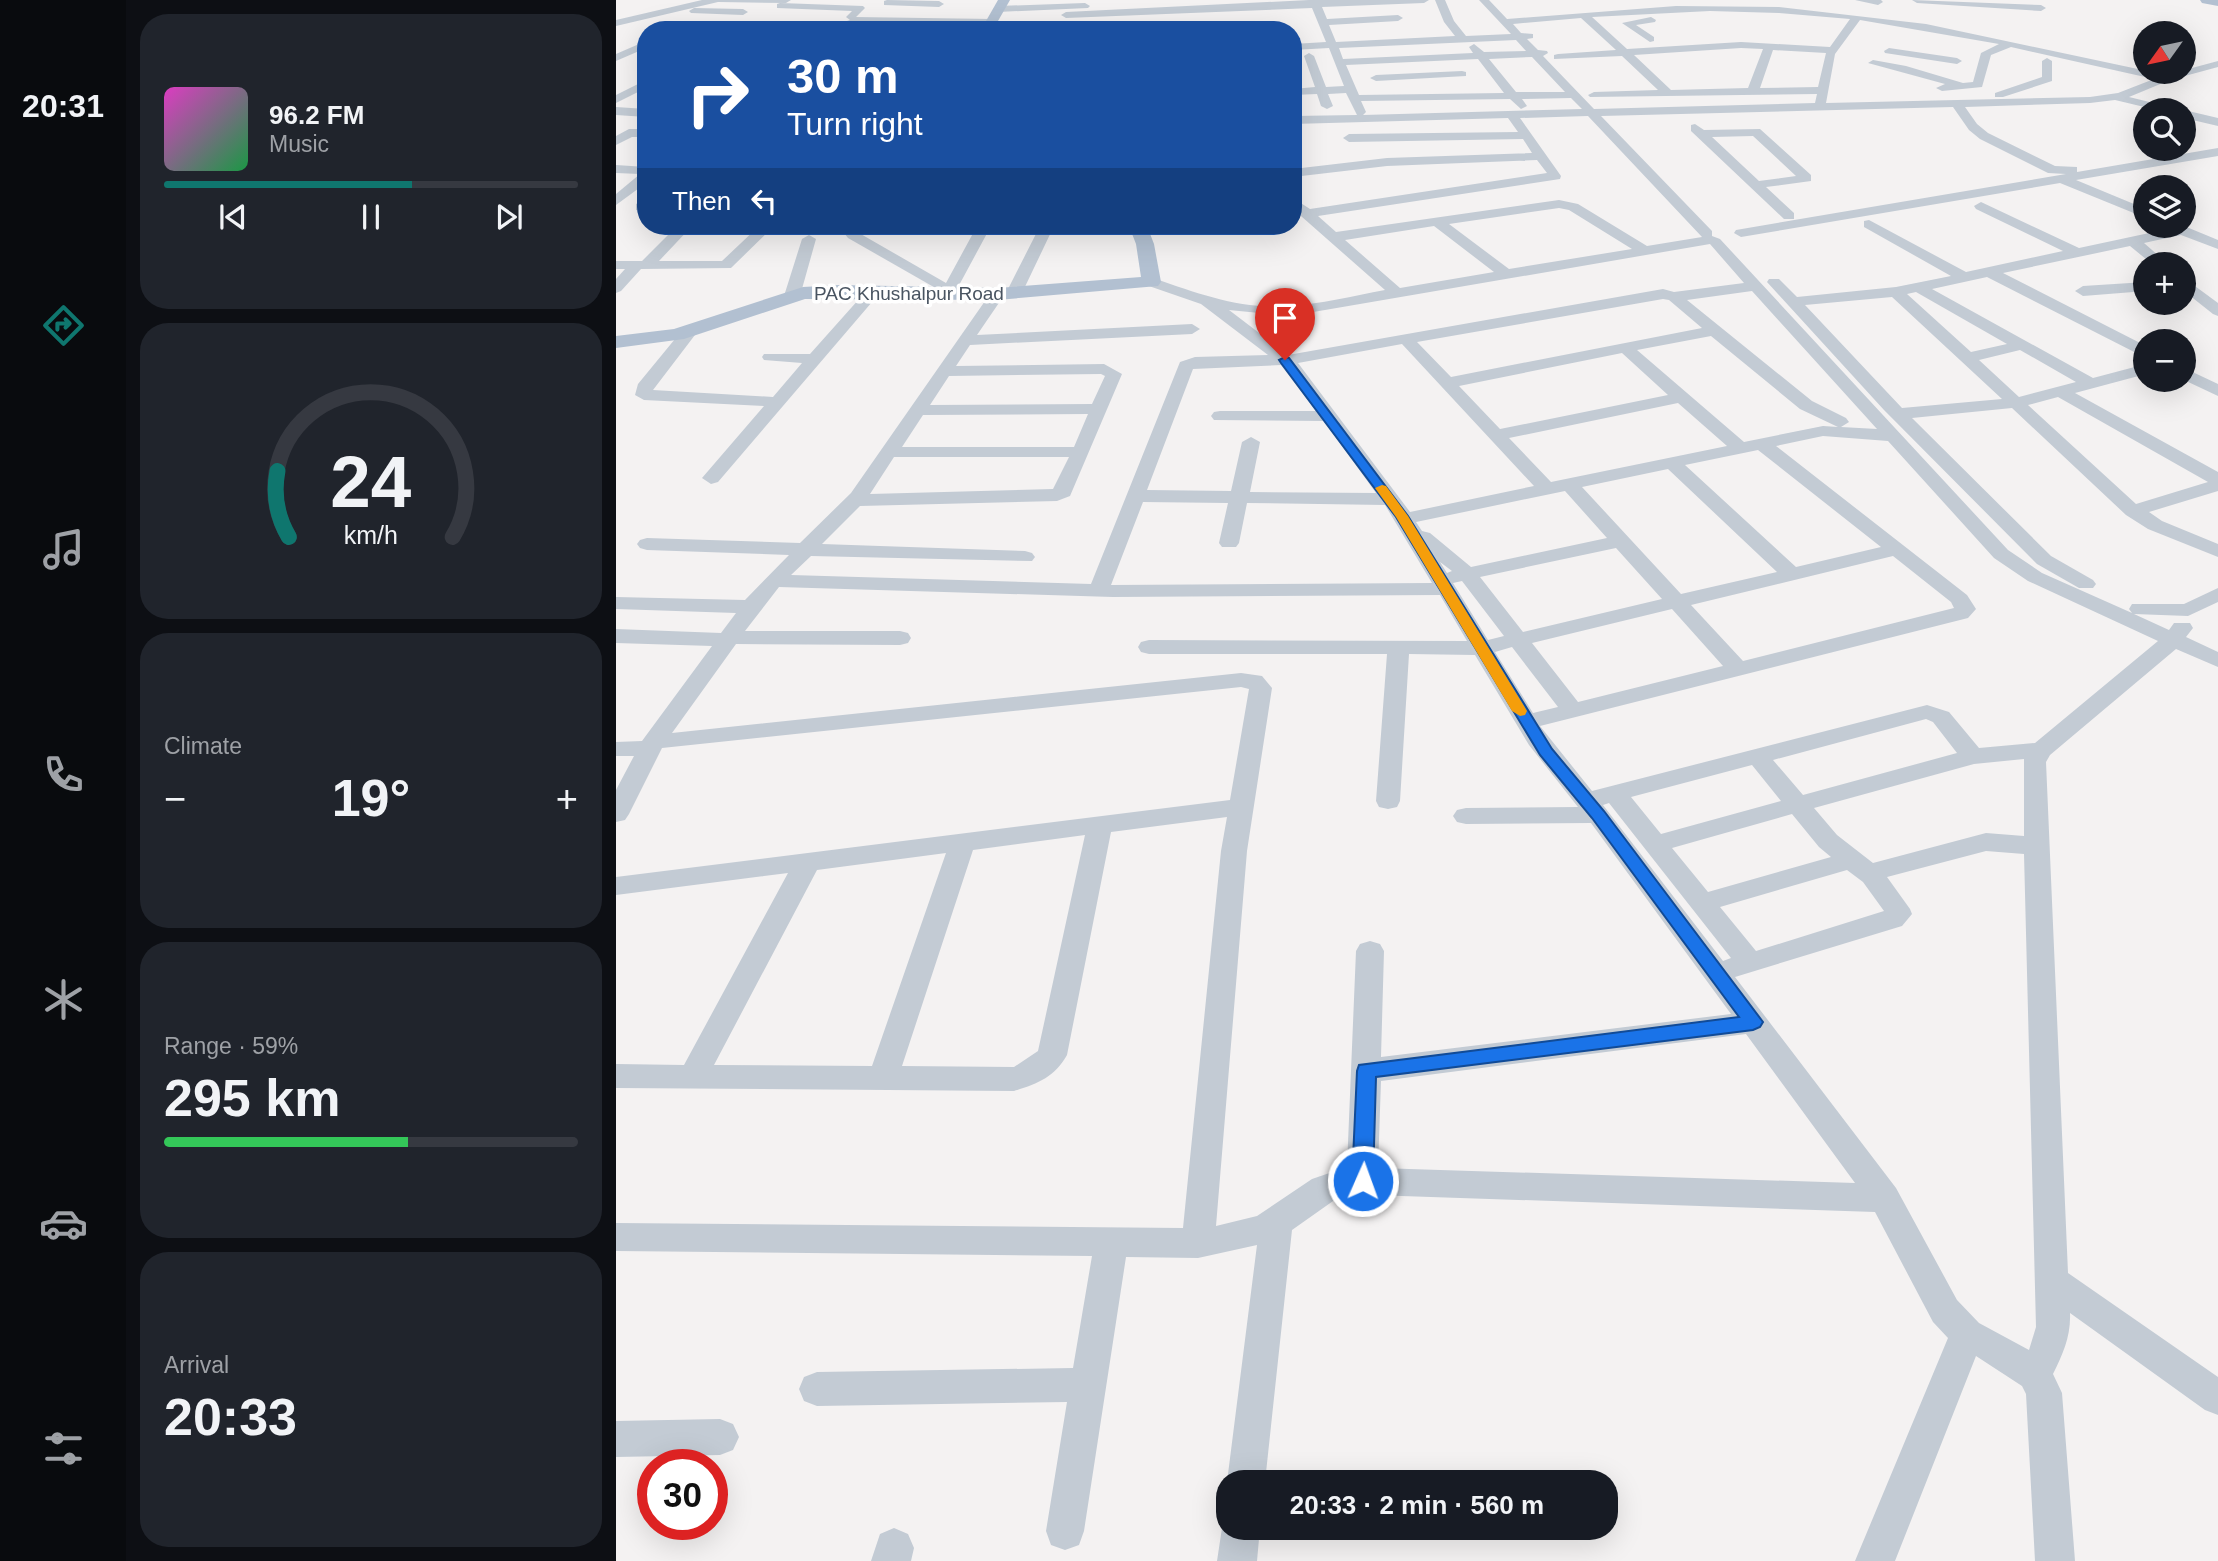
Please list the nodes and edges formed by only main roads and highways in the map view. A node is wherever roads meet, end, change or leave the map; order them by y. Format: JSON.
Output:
{"nodes":[{"id":1,"x":2206,"y":0,"type":"edge"},
{"id":2,"x":2218,"y":2,"type":"edge"},
{"id":3,"x":1142,"y":235,"type":"edge"},
{"id":4,"x":616,"y":341,"type":"edge"}],
"edges":[{"from":1,"to":2,"type":"main road"},
{"from":3,"to":4,"type":"main road","name":"PAC Khushalpur Road"}]}
